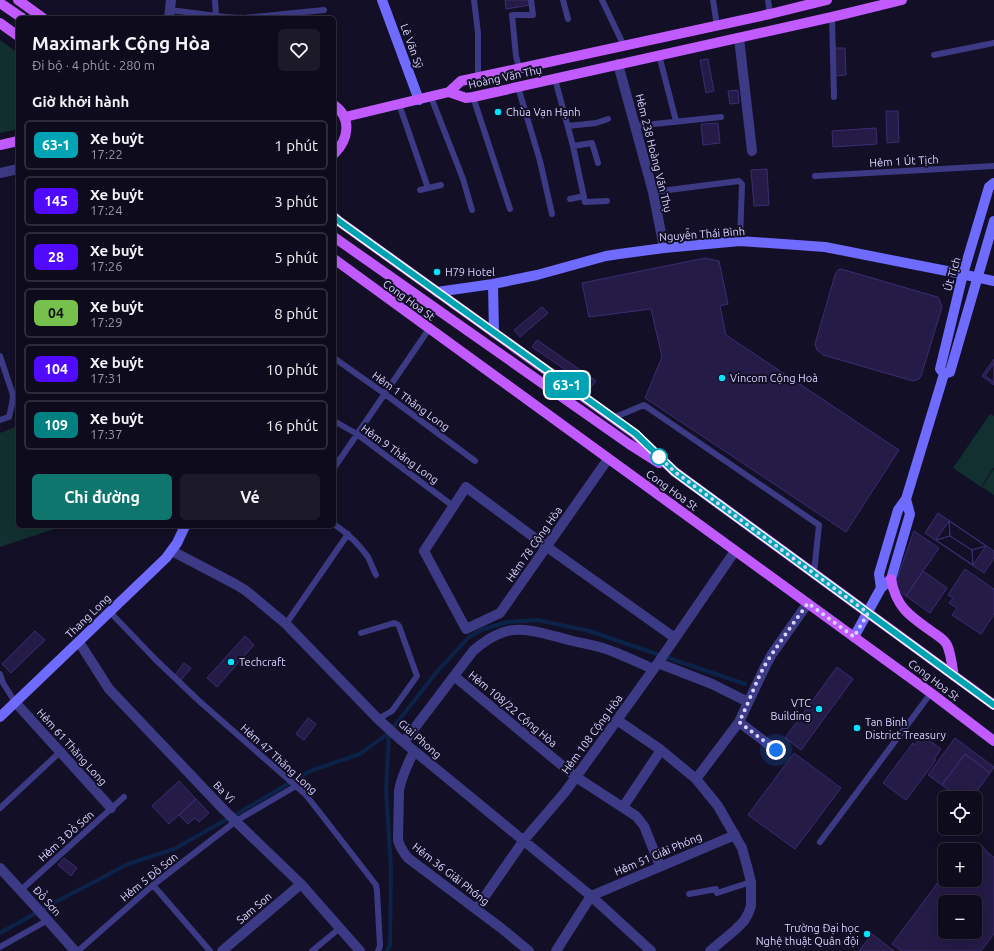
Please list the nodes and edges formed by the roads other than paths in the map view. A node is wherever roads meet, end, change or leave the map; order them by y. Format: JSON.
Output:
{"nodes":[{"id":1,"x":18,"y":0,"type":"edge"},
{"id":2,"x":215,"y":0,"type":"edge"},
{"id":3,"x":382,"y":0,"type":"edge"},
{"id":4,"x":474,"y":0,"type":"edge"},
{"id":5,"x":531,"y":0,"type":"edge"},
{"id":6,"x":563,"y":0,"type":"edge"},
{"id":7,"x":602,"y":0,"type":"edge"},
{"id":8,"x":713,"y":0,"type":"edge"},
{"id":9,"x":768,"y":0,"type":"edge"},
{"id":10,"x":825,"y":0,"type":"edge"},
{"id":11,"x":902,"y":0,"type":"edge"},
{"id":12,"x":0,"y":3,"type":"edge"},
{"id":13,"x":169,"y":6,"type":"edge"},
{"id":14,"x":324,"y":10,"type":"dead end"},
{"id":15,"x":770,"y":14,"type":"junction"},
{"id":16,"x":19,"y":16,"type":"edge"},
{"id":17,"x":40,"y":16,"type":"edge"},
{"id":18,"x":216,"y":16,"type":"joint"},
{"id":19,"x":264,"y":16,"type":"edge"},
{"id":20,"x":832,"y":17,"type":"junction"},
{"id":21,"x":568,"y":19,"type":"dead end"},
{"id":22,"x":0,"y":23,"type":"edge"},
{"id":23,"x":717,"y":26,"type":"junction"},
{"id":24,"x":16,"y":35,"type":"edge"},
{"id":25,"x":739,"y":38,"type":"junction"},
{"id":26,"x":994,"y":43,"type":"edge"},
{"id":27,"x":624,"y":46,"type":"junction"},
{"id":28,"x":659,"y":55,"type":"junction"},
{"id":29,"x":934,"y":55,"type":"dead end"},
{"id":30,"x":618,"y":64,"type":"junction"},
{"id":31,"x":519,"y":68,"type":"junction"},
{"id":32,"x":478,"y":77,"type":"junction"},
{"id":33,"x":555,"y":79,"type":"junction"},
{"id":34,"x":518,"y":87,"type":"junction"},
{"id":35,"x":449,"y":92,"type":"junction"},
{"id":36,"x":431,"y":97,"type":"junction"},
{"id":37,"x":473,"y":97,"type":"junction"},
{"id":38,"x":834,"y":97,"type":"dead end"},
{"id":39,"x":419,"y":100,"type":"junction"},
{"id":40,"x":399,"y":104,"type":"junction"},
{"id":41,"x":336,"y":106,"type":"edge"},
{"id":42,"x":721,"y":116,"type":"dead end"},
{"id":43,"x":345,"y":117,"type":"junction"},
{"id":44,"x":608,"y":120,"type":"dead end"},
{"id":45,"x":676,"y":121,"type":"junction"},
{"id":46,"x":568,"y":126,"type":"junction"},
{"id":47,"x":635,"y":126,"type":"junction"},
{"id":48,"x":16,"y":136,"type":"edge"},
{"id":49,"x":16,"y":141,"type":"edge"},
{"id":50,"x":4,"y":144,"type":"edge"},
{"id":51,"x":573,"y":146,"type":"junction"},
{"id":52,"x":752,"y":151,"type":"dead end"},
{"id":53,"x":336,"y":152,"type":"edge"},
{"id":54,"x":598,"y":163,"type":"dead end"},
{"id":55,"x":994,"y":166,"type":"edge"},
{"id":56,"x":16,"y":169,"type":"edge"},
{"id":57,"x":0,"y":173,"type":"edge"},
{"id":58,"x":815,"y":176,"type":"dead end"},
{"id":59,"x":994,"y":182,"type":"edge"},
{"id":60,"x":441,"y":185,"type":"dead end"},
{"id":61,"x":428,"y":188,"type":"junction"},
{"id":62,"x":420,"y":190,"type":"dead end"},
{"id":63,"x":653,"y":192,"type":"junction"},
{"id":64,"x":584,"y":196,"type":"junction"},
{"id":65,"x":570,"y":199,"type":"dead end"},
{"id":66,"x":607,"y":201,"type":"dead end"},
{"id":67,"x":510,"y":209,"type":"dead end"},
{"id":68,"x":472,"y":210,"type":"dead end"},
{"id":69,"x":552,"y":214,"type":"dead end"},
{"id":70,"x":336,"y":219,"type":"edge"},
{"id":71,"x":994,"y":221,"type":"edge"},
{"id":72,"x":336,"y":238,"type":"edge"},
{"id":73,"x":740,"y":241,"type":"junction"},
{"id":74,"x":664,"y":248,"type":"junction"},
{"id":75,"x":336,"y":255,"type":"edge"},
{"id":76,"x":336,"y":261,"type":"edge"},
{"id":77,"x":347,"y":269,"type":"junction"},
{"id":78,"x":963,"y":274,"type":"junction"},
{"id":79,"x":978,"y":277,"type":"junction"},
{"id":80,"x":994,"y":281,"type":"edge"},
{"id":81,"x":493,"y":284,"type":"junction"},
{"id":82,"x":437,"y":292,"type":"junction"},
{"id":83,"x":429,"y":329,"type":"junction"},
{"id":84,"x":494,"y":333,"type":"junction"},
{"id":85,"x":0,"y":356,"type":"edge"},
{"id":86,"x":336,"y":359,"type":"edge"},
{"id":87,"x":944,"y":374,"type":"junction"},
{"id":88,"x":385,"y":394,"type":"junction"},
{"id":89,"x":613,"y":418,"type":"junction"},
{"id":90,"x":0,"y":420,"type":"edge"},
{"id":91,"x":336,"y":422,"type":"edge"},
{"id":92,"x":357,"y":434,"type":"junction"},
{"id":93,"x":608,"y":458,"type":"junction"},
{"id":94,"x":475,"y":461,"type":"dead end"},
{"id":95,"x":336,"y":465,"type":"edge"},
{"id":96,"x":675,"y":472,"type":"junction"},
{"id":97,"x":906,"y":499,"type":"junction"},
{"id":98,"x":454,"y":506,"type":"junction"},
{"id":99,"x":336,"y":525,"type":"edge"},
{"id":100,"x":184,"y":528,"type":"edge"},
{"id":101,"x":348,"y":534,"type":"junction"},
{"id":102,"x":546,"y":547,"type":"junction"},
{"id":103,"x":172,"y":551,"type":"junction"},
{"id":104,"x":735,"y":551,"type":"junction"},
{"id":105,"x":814,"y":573,"type":"junction"},
{"id":106,"x":376,"y":575,"type":"dead end"},
{"id":107,"x":891,"y":579,"type":"junction"},
{"id":108,"x":881,"y":588,"type":"junction"},
{"id":109,"x":808,"y":603,"type":"junction"},
{"id":110,"x":110,"y":612,"type":"junction"},
{"id":111,"x":868,"y":613,"type":"junction"},
{"id":112,"x":286,"y":624,"type":"junction"},
{"id":113,"x":361,"y":633,"type":"dead end"},
{"id":114,"x":854,"y":637,"type":"junction"},
{"id":115,"x":675,"y":638,"type":"junction"},
{"id":116,"x":78,"y":642,"type":"junction"},
{"id":117,"x":655,"y":666,"type":"junction"},
{"id":118,"x":0,"y":674,"type":"edge"},
{"id":119,"x":454,"y":676,"type":"junction"},
{"id":120,"x":954,"y":676,"type":"junction"},
{"id":121,"x":931,"y":693,"type":"junction"},
{"id":122,"x":15,"y":702,"type":"junction"},
{"id":123,"x":748,"y":702,"type":"junction"},
{"id":124,"x":994,"y":705,"type":"edge"},
{"id":125,"x":0,"y":717,"type":"edge"},
{"id":126,"x":378,"y":719,"type":"junction"},
{"id":127,"x":617,"y":720,"type":"junction"},
{"id":128,"x":739,"y":722,"type":"junction"},
{"id":129,"x":402,"y":741,"type":"junction"},
{"id":130,"x":994,"y":741,"type":"edge"},
{"id":131,"x":661,"y":750,"type":"junction"},
{"id":132,"x":776,"y":750,"type":"dead end"},
{"id":133,"x":414,"y":751,"type":"junction"},
{"id":134,"x":60,"y":752,"type":"junction"},
{"id":135,"x":576,"y":777,"type":"junction"},
{"id":136,"x":696,"y":779,"type":"junction"},
{"id":137,"x":296,"y":786,"type":"junction"},
{"id":138,"x":124,"y":797,"type":"dead end"},
{"id":139,"x":623,"y":807,"type":"junction"},
{"id":140,"x":0,"y":808,"type":"edge"},
{"id":141,"x":111,"y":808,"type":"junction"},
{"id":142,"x":236,"y":821,"type":"junction"},
{"id":143,"x":735,"y":834,"type":"junction"},
{"id":144,"x":524,"y":840,"type":"junction"},
{"id":145,"x":820,"y":842,"type":"dead end"},
{"id":146,"x":660,"y":866,"type":"junction"},
{"id":147,"x":0,"y":868,"type":"edge"},
{"id":148,"x":751,"y":882,"type":"junction"},
{"id":149,"x":301,"y":884,"type":"junction"},
{"id":150,"x":153,"y":885,"type":"junction"},
{"id":151,"x":21,"y":890,"type":"junction"},
{"id":152,"x":689,"y":894,"type":"dead end"},
{"id":153,"x":591,"y":896,"type":"junction"},
{"id":154,"x":476,"y":909,"type":"junction"},
{"id":155,"x":48,"y":920,"type":"junction"},
{"id":156,"x":340,"y":928,"type":"junction"},
{"id":157,"x":0,"y":947,"type":"edge"},
{"id":158,"x":75,"y":951,"type":"edge"},
{"id":159,"x":78,"y":951,"type":"edge"},
{"id":160,"x":210,"y":951,"type":"edge"},
{"id":161,"x":222,"y":951,"type":"edge"},
{"id":162,"x":312,"y":951,"type":"edge"},
{"id":163,"x":360,"y":951,"type":"edge"},
{"id":164,"x":378,"y":951,"type":"edge"},
{"id":165,"x":529,"y":951,"type":"edge"},
{"id":166,"x":556,"y":951,"type":"edge"},
{"id":167,"x":651,"y":951,"type":"edge"},
{"id":168,"x":710,"y":951,"type":"edge"}],
"edges":[{"from":1,"to":17,"type":"main road"},
{"from":2,"to":18,"type":"lane"},
{"from":3,"to":39,"type":"street","name":"Lê Văn Sỹ"},
{"from":4,"to":32,"type":"lane"},
{"from":5,"to":31,"type":"lane"},
{"from":6,"to":21,"type":"lane"},
{"from":7,"to":27,"type":"lane"},
{"from":8,"to":23,"type":"lane"},
{"from":9,"to":15,"type":"lane"},
{"from":10,"to":15,"type":"main road","name":"Hoàng Văn Thụ"},
{"from":11,"to":20,"type":"main road","name":"Hoàng Văn Thụ"},
{"from":12,"to":16,"type":"main road"},
{"from":13,"to":18,"type":"lane"},
{"from":14,"to":19,"type":"lane"},
{"from":15,"to":23,"type":"main road","name":"Hoàng Văn Thụ"},
{"from":20,"to":25,"type":"main road","name":"Hoàng Văn Thụ"},
{"from":20,"to":38,"type":"lane"},
{"from":22,"to":24,"type":"main road"},
{"from":23,"to":27,"type":"main road","name":"Hoàng Văn Thụ"},
{"from":25,"to":28,"type":"main road","name":"Hoàng Văn Thụ"},
{"from":25,"to":52,"type":"street"},
{"from":26,"to":29,"type":"lane"},
{"from":27,"to":31,"type":"main road","name":"Hoàng Văn Thụ"},
{"from":28,"to":30,"type":"main road","name":"Hoàng Văn Thụ"},
{"from":28,"to":45,"type":"lane"},
{"from":30,"to":33,"type":"main road","name":"Hoàng Văn Thụ"},
{"from":30,"to":47,"type":"street","name":"Hẻm 238 Hoàng Văn Thụ"},
{"from":31,"to":32,"type":"main road","name":"Hoàng Văn Thụ"},
{"from":32,"to":35,"type":"main road","name":"Hoàng Văn Thụ"},
{"from":33,"to":34,"type":"main road","name":"Hoàng Văn Thụ"},
{"from":33,"to":46,"type":"lane"},
{"from":34,"to":37,"type":"main road","name":"Hoàng Văn Thụ"},
{"from":34,"to":69,"type":"lane"},
{"from":35,"to":36,"type":"main road"},
{"from":35,"to":37,"type":"main road","name":"Hoàng Văn Thụ"},
{"from":36,"to":39,"type":"main road"},
{"from":36,"to":68,"type":"lane"},
{"from":37,"to":67,"type":"lane"},
{"from":39,"to":40,"type":"main road"},
{"from":40,"to":43,"type":"main road"},
{"from":40,"to":61,"type":"lane"},
{"from":41,"to":43,"type":"main road"},
{"from":42,"to":45,"type":"lane"},
{"from":43,"to":53,"type":"main road"},
{"from":44,"to":46,"type":"lane"},
{"from":45,"to":47,"type":"lane"},
{"from":46,"to":51,"type":"lane"},
{"from":47,"to":63,"type":"street","name":"Hẻm 238 Hoàng Văn Thụ"},
{"from":48,"to":50,"type":"main road"},
{"from":49,"to":50,"type":"main road"},
{"from":51,"to":54,"type":"lane"},
{"from":51,"to":64,"type":"lane"},
{"from":55,"to":58,"type":"lane","name":"Hẻm 1 Út Tịch"},
{"from":56,"to":57,"type":"street"},
{"from":59,"to":78,"type":"street","name":"Út Tịch"},
{"from":60,"to":61,"type":"lane"},
{"from":61,"to":62,"type":"lane"},
{"from":63,"to":73,"type":"lane"},
{"from":63,"to":74,"type":"street","name":"Hẻm 238 Hoàng Văn Thụ"},
{"from":64,"to":65,"type":"lane"},
{"from":64,"to":66,"type":"lane"},
{"from":70,"to":82,"type":"main road","name":"Cong Hoa St"},
{"from":71,"to":79,"type":"street","name":"Út Tịch"},
{"from":72,"to":96,"type":"main road","name":"Cong Hoa St"},
{"from":73,"to":74,"type":"street","name":"Nguyễn Thái Bình"},
{"from":73,"to":78,"type":"street","name":"Nguyễn Thái Bình"},
{"from":74,"to":81,"type":"street","name":"Nguyễn Thái Bình"},
{"from":75,"to":77,"type":"main road"},
{"from":76,"to":77,"type":"main road","name":"Cong Hoa St"},
{"from":77,"to":83,"type":"main road","name":"Cong Hoa St"},
{"from":78,"to":79,"type":"street","name":"Nguyễn Thái Bình"},
{"from":78,"to":87,"type":"street","name":"Út Tịch"},
{"from":79,"to":80,"type":"street","name":"Nguyễn Thái Bình"},
{"from":79,"to":87,"type":"street","name":"Út Tịch"},
{"from":81,"to":82,"type":"street","name":"Nguyễn Thái Bình"},
{"from":81,"to":84,"type":"street"},
{"from":82,"to":84,"type":"main road","name":"Cong Hoa St"},
{"from":83,"to":88,"type":"lane"},
{"from":83,"to":93,"type":"main road","name":"Cong Hoa St"},
{"from":84,"to":89,"type":"main road","name":"Cong Hoa St"},
{"from":85,"to":90,"type":"lane"},
{"from":86,"to":88,"type":"lane","name":"Hẻm 1 Thăng Long"},
{"from":87,"to":97,"type":"street","name":"Út Tịch"},
{"from":88,"to":92,"type":"lane"},
{"from":88,"to":94,"type":"lane","name":"Hẻm 1 Thăng Long"},
{"from":89,"to":96,"type":"main road","name":"Cong Hoa St"},
{"from":89,"to":105,"type":"lane"},
{"from":91,"to":92,"type":"lane","name":"Hẻm 9 Thăng Long"},
{"from":92,"to":95,"type":"lane"},
{"from":92,"to":98,"type":"lane","name":"Hẻm 9 Thăng Long"},
{"from":93,"to":102,"type":"street","name":"Hẻm 78 Cộng Hòa"},
{"from":93,"to":104,"type":"main road","name":"Cong Hoa St"},
{"from":96,"to":105,"type":"main road","name":"Cong Hoa St"},
{"from":97,"to":107,"type":"street","name":"Út Tịch"},
{"from":97,"to":108,"type":"street","name":"Út Tịch"},
{"from":98,"to":102,"type":"street"},
{"from":98,"to":102,"type":"street","name":"Hẻm 78 Cộng Hòa"},
{"from":99,"to":101,"type":"lane"},
{"from":100,"to":103,"type":"street","name":"Thang Long"},
{"from":101,"to":106,"type":"lane"},
{"from":101,"to":112,"type":"lane"},
{"from":102,"to":115,"type":"street"},
{"from":103,"to":110,"type":"street","name":"Thang Long"},
{"from":103,"to":112,"type":"street","name":"Giai Phong"},
{"from":104,"to":109,"type":"main road","name":"Cong Hoa St"},
{"from":104,"to":115,"type":"street","name":"Hẻm 108 Cộng Hòa"},
{"from":105,"to":111,"type":"main road","name":"Cong Hoa St"},
{"from":107,"to":108,"type":"street","name":"Út Tịch"},
{"from":107,"to":120,"type":"main road"},
{"from":108,"to":111,"type":"street","name":"Út Tịch"},
{"from":109,"to":114,"type":"main road","name":"Cong Hoa St"},
{"from":109,"to":123,"type":"street"},
{"from":110,"to":116,"type":"street","name":"Thang Long"},
{"from":110,"to":137,"type":"lane","name":"Hẻm 47 Thăng Long"},
{"from":111,"to":114,"type":"street","name":"Út Tịch"},
{"from":111,"to":120,"type":"main road","name":"Cong Hoa St"},
{"from":112,"to":126,"type":"street","name":"Giai Phong"},
{"from":113,"to":126,"type":"lane"},
{"from":114,"to":121,"type":"main road","name":"Cong Hoa St"},
{"from":115,"to":117,"type":"street","name":"Hẻm 108 Cộng Hòa"},
{"from":116,"to":122,"type":"street","name":"Thang Long"},
{"from":116,"to":142,"type":"street","name":"Ba Vì"},
{"from":117,"to":119,"type":"street"},
{"from":117,"to":123,"type":"street"},
{"from":117,"to":127,"type":"street","name":"Hẻm 108 Cộng Hòa"},
{"from":118,"to":122,"type":"lane"},
{"from":119,"to":129,"type":"street"},
{"from":119,"to":135,"type":"street","name":"Hẻm 108/22 Cộng Hòa"},
{"from":120,"to":124,"type":"main road","name":"Cong Hoa St"},
{"from":121,"to":130,"type":"main road","name":"Cong Hoa St"},
{"from":121,"to":145,"type":"lane"},
{"from":122,"to":125,"type":"street","name":"Thang Long"},
{"from":122,"to":134,"type":"street","name":"Hẻm 61 Thăng Long"},
{"from":123,"to":128,"type":"street"},
{"from":126,"to":129,"type":"street","name":"Giai Phong"},
{"from":127,"to":131,"type":"street"},
{"from":127,"to":135,"type":"street","name":"Hẻm 108 Cộng Hòa"},
{"from":128,"to":132,"type":"street"},
{"from":128,"to":136,"type":"street"},
{"from":129,"to":133,"type":"street","name":"Giai Phong"},
{"from":131,"to":136,"type":"street"},
{"from":131,"to":139,"type":"street"},
{"from":133,"to":144,"type":"street","name":"Giai Phong"},
{"from":133,"to":154,"type":"street","name":"Hẻm 36 Giải Phóng"},
{"from":134,"to":140,"type":"lane"},
{"from":134,"to":141,"type":"street","name":"Hẻm 61 Thăng Long"},
{"from":135,"to":139,"type":"street","name":"Hẻm 108/22 Cộng Hòa"},
{"from":135,"to":144,"type":"street","name":"Hẻm 108 Cộng Hòa"},
{"from":136,"to":143,"type":"street"},
{"from":137,"to":142,"type":"lane","name":"Hẻm 5 Đồ Sơn"},
{"from":137,"to":164,"type":"lane","name":"Hẻm 47 Thăng Long"},
{"from":138,"to":141,"type":"lane","name":"Hẻm 3 Đồ Sơn"},
{"from":139,"to":146,"type":"street","name":"Hẻm 108/22 Cộng Hòa"},
{"from":141,"to":151,"type":"lane","name":"Hẻm 3 Đồ Sơn"},
{"from":142,"to":149,"type":"street","name":"Ba Vì"},
{"from":142,"to":150,"type":"lane","name":"Hẻm 5 Đồ Sơn"},
{"from":143,"to":146,"type":"street","name":"Hẻm 51 Giải Phóng"},
{"from":143,"to":148,"type":"street"},
{"from":144,"to":153,"type":"street","name":"Giai Phong"},
{"from":144,"to":154,"type":"street","name":"Hẻm 108 Cộng Hòa"},
{"from":146,"to":153,"type":"street","name":"Hẻm 51 Giải Phóng"},
{"from":147,"to":151,"type":"street","name":"Đồ Sơn"},
{"from":148,"to":152,"type":"lane"},
{"from":148,"to":168,"type":"street"},
{"from":149,"to":156,"type":"street","name":"Ba Vì"},
{"from":149,"to":161,"type":"street","name":"Sam Son"},
{"from":150,"to":159,"type":"lane","name":"Hẻm 5 Đồ Sơn"},
{"from":150,"to":160,"type":"lane"},
{"from":151,"to":155,"type":"street","name":"Đồ Sơn"},
{"from":153,"to":166,"type":"street"},
{"from":153,"to":167,"type":"street","name":"Giai Phong"},
{"from":154,"to":165,"type":"street","name":"Hẻm 36 Giải Phóng"},
{"from":155,"to":157,"type":"lane"},
{"from":155,"to":158,"type":"street","name":"Đồ Sơn"},
{"from":156,"to":162,"type":"lane"},
{"from":156,"to":163,"type":"street","name":"Ba Vì"}]}
